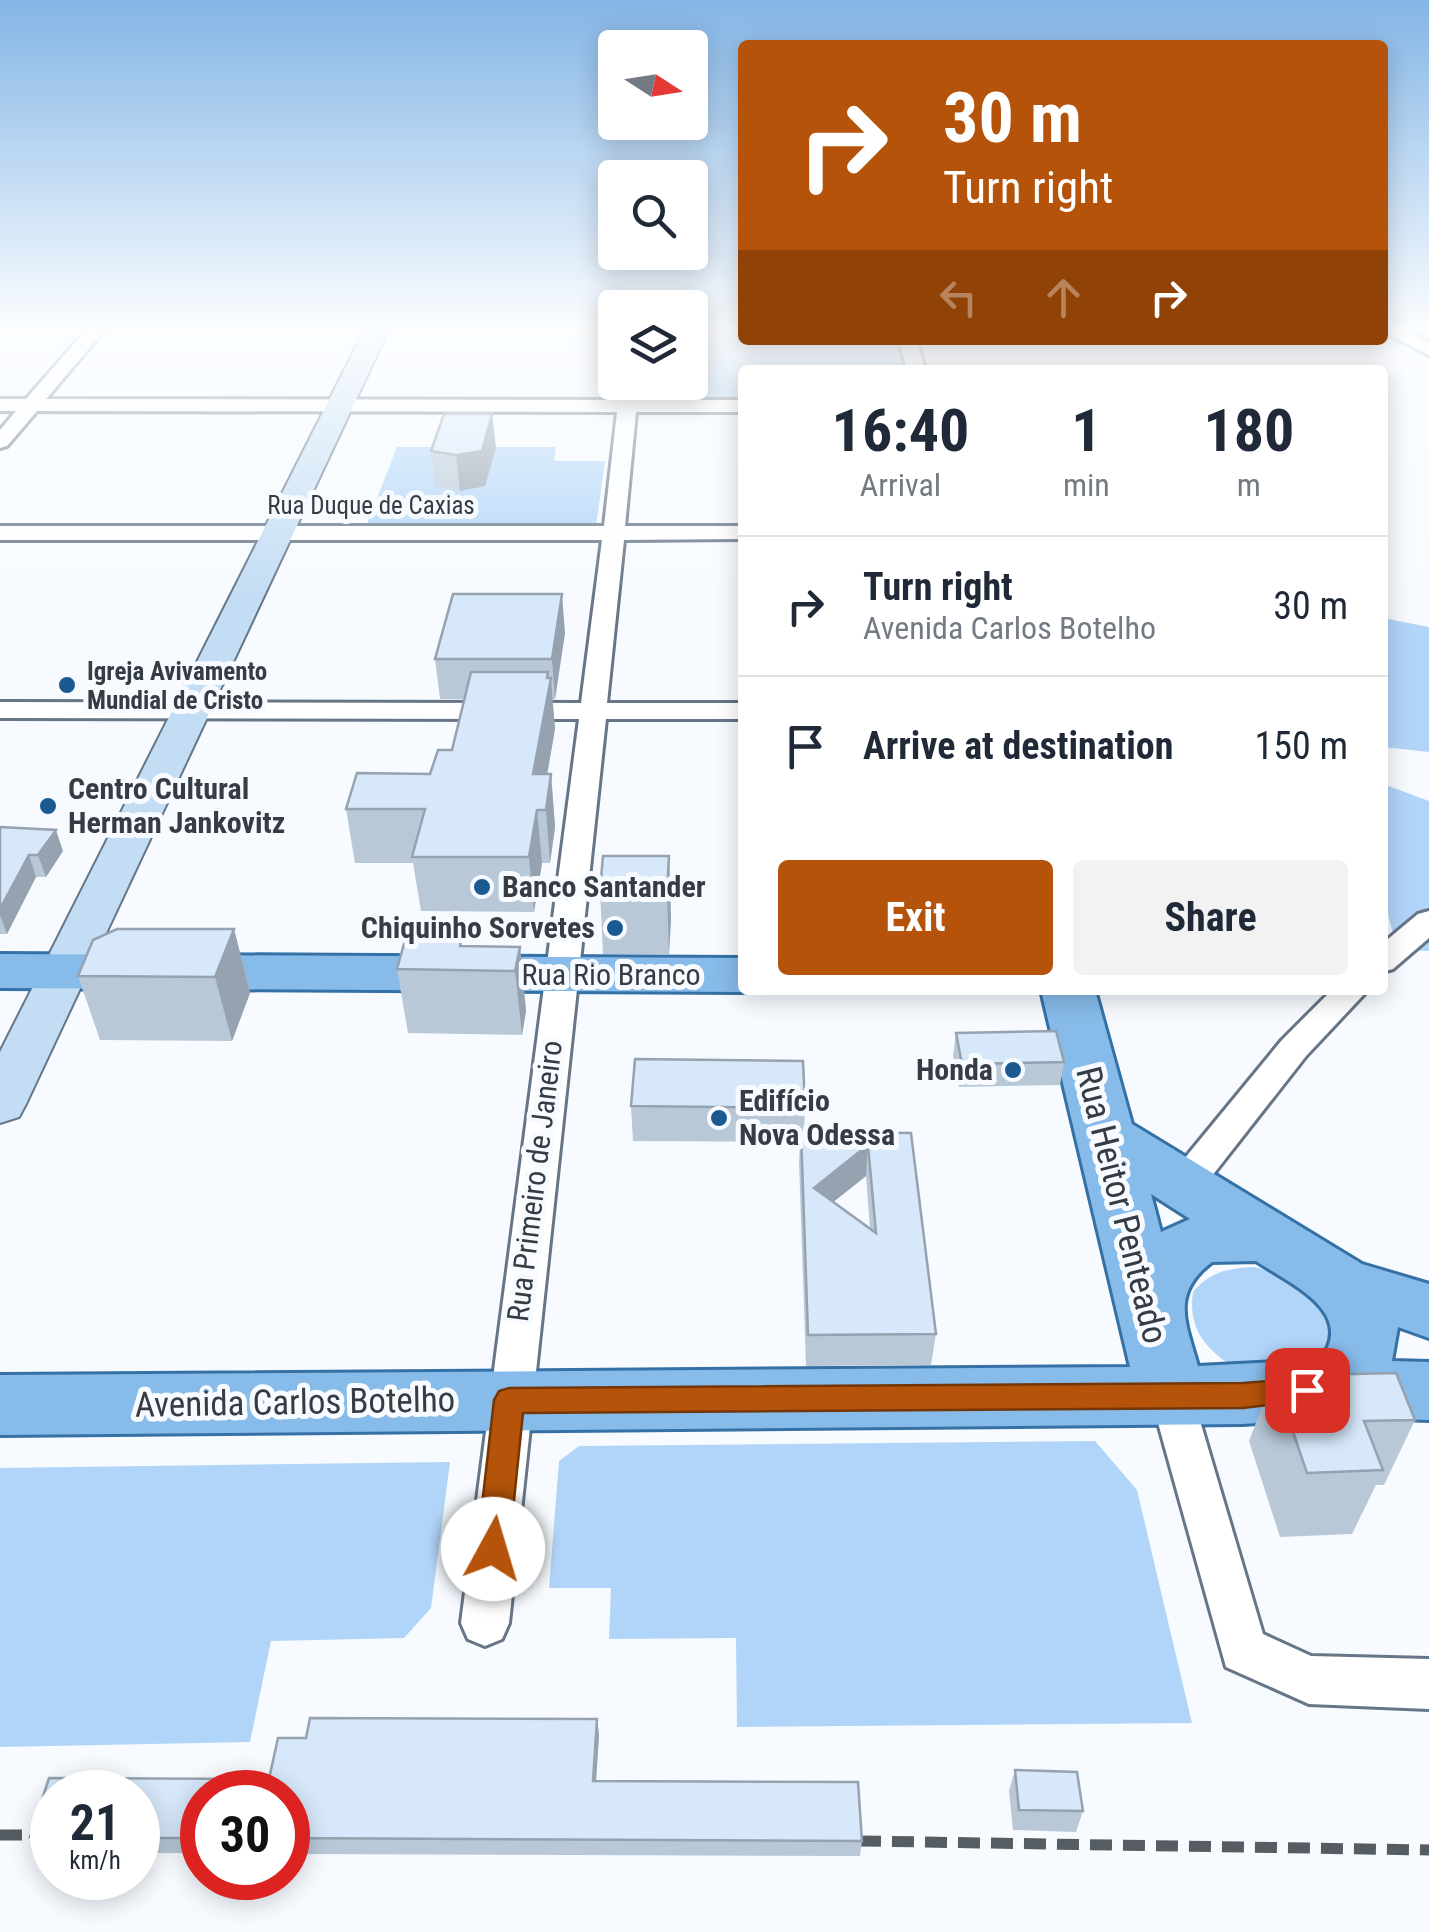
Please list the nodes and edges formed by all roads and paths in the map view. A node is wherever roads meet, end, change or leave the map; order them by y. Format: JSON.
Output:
{"nodes":[{"id":1,"x":21,"y":417,"type":"edge"},
{"id":2,"x":324,"y":417,"type":"edge"},
{"id":3,"x":627,"y":417,"type":"edge"},
{"id":4,"x":0,"y":442,"type":"edge"},
{"id":5,"x":271,"y":520,"type":"junction"},
{"id":6,"x":0,"y":532,"type":"edge"},
{"id":7,"x":616,"y":533,"type":"junction"},
{"id":8,"x":738,"y":533,"type":"edge"},
{"id":9,"x":0,"y":710,"type":"edge"},
{"id":10,"x":596,"y":710,"type":"junction"},
{"id":11,"x":176,"y":711,"type":"junction"},
{"id":12,"x":738,"y":711,"type":"edge"},
{"id":13,"x":1429,"y":921,"type":"edge"},
{"id":14,"x":1388,"y":957,"type":"edge"},
{"id":15,"x":34,"y":971,"type":"edge"},
{"id":16,"x":738,"y":975,"type":"edge"},
{"id":17,"x":560,"y":976,"type":"junction"},
{"id":18,"x":1069,"y":995,"type":"edge"},
{"id":19,"x":1346,"y":995,"type":"edge"},
{"id":20,"x":8,"y":1047,"type":"edge"},
{"id":21,"x":0,"y":1104,"type":"edge"},
{"id":22,"x":1104,"y":1136,"type":"junction"},
{"id":23,"x":1184,"y":1186,"type":"junction"},
{"id":24,"x":1272,"y":1239,"type":"junction"},
{"id":25,"x":1341,"y":1283,"type":"junction"},
{"id":26,"x":1148,"y":1310,"type":"junction"},
{"id":27,"x":1429,"y":1311,"type":"edge"},
{"id":28,"x":1339,"y":1388,"type":"junction"},
{"id":29,"x":1429,"y":1391,"type":"edge"},
{"id":30,"x":1171,"y":1394,"type":"junction"},
{"id":31,"x":1243,"y":1395,"type":"junction"},
{"id":32,"x":509,"y":1400,"type":"junction"},
{"id":33,"x":0,"y":1405,"type":"edge"},
{"id":34,"x":485,"y":1623,"type":"dead end"},
{"id":35,"x":1429,"y":1684,"type":"edge"}],
"edges":[{"from":1,"to":4,"type":"street"},
{"from":2,"to":5,"type":"main road"},
{"from":3,"to":7,"type":"street","name":"Rua Primeiro de Janeiro"},
{"from":5,"to":6,"type":"street","name":"Rua Duque de Caxias"},
{"from":5,"to":7,"type":"street","name":"Rua Duque de Caxias"},
{"from":5,"to":11,"type":"main road"},
{"from":7,"to":8,"type":"street","name":"Rua Duque de Caxias"},
{"from":7,"to":10,"type":"street","name":"Rua Primeiro de Janeiro"},
{"from":9,"to":11,"type":"street"},
{"from":10,"to":11,"type":"street"},
{"from":10,"to":12,"type":"street"},
{"from":10,"to":17,"type":"street","name":"Rua Primeiro de Janeiro"},
{"from":11,"to":15,"type":"main road"},
{"from":13,"to":14,"type":"street"},
{"from":15,"to":17,"type":"main road","name":"Rua Rio Branco"},
{"from":15,"to":20,"type":"main road"},
{"from":16,"to":17,"type":"main road","name":"Rua Rio Branco"},
{"from":17,"to":32,"type":"street","name":"Rua Primeiro de Janeiro"},
{"from":18,"to":22,"type":"main road","name":"Rua Heitor Penteado"},
{"from":19,"to":23,"type":"street"},
{"from":20,"to":21,"type":"main road"},
{"from":22,"to":23,"type":"main road"},
{"from":22,"to":26,"type":"main road","name":"Rua Heitor Penteado"},
{"from":23,"to":24,"type":"main road"},
{"from":24,"to":25,"type":"main road"},
{"from":24,"to":26,"type":"main road"},
{"from":25,"to":27,"type":"main road"},
{"from":25,"to":28,"type":"main road"},
{"from":26,"to":30,"type":"main road","name":"Rua Heitor Penteado"},
{"from":26,"to":31,"type":"main road"},
{"from":28,"to":29,"type":"main road","name":"Avenida Carlos Botelho"},
{"from":28,"to":31,"type":"main road","name":"Avenida Carlos Botelho"},
{"from":30,"to":31,"type":"main road","name":"Avenida Carlos Botelho"},
{"from":30,"to":32,"type":"main road","name":"Avenida Carlos Botelho"},
{"from":30,"to":35,"type":"street","name":"Rua Heitor Penteado"},
{"from":32,"to":33,"type":"main road","name":"Avenida Carlos Botelho"},
{"from":32,"to":34,"type":"street","name":"Rua Primeiro de Janeiro"}]}
